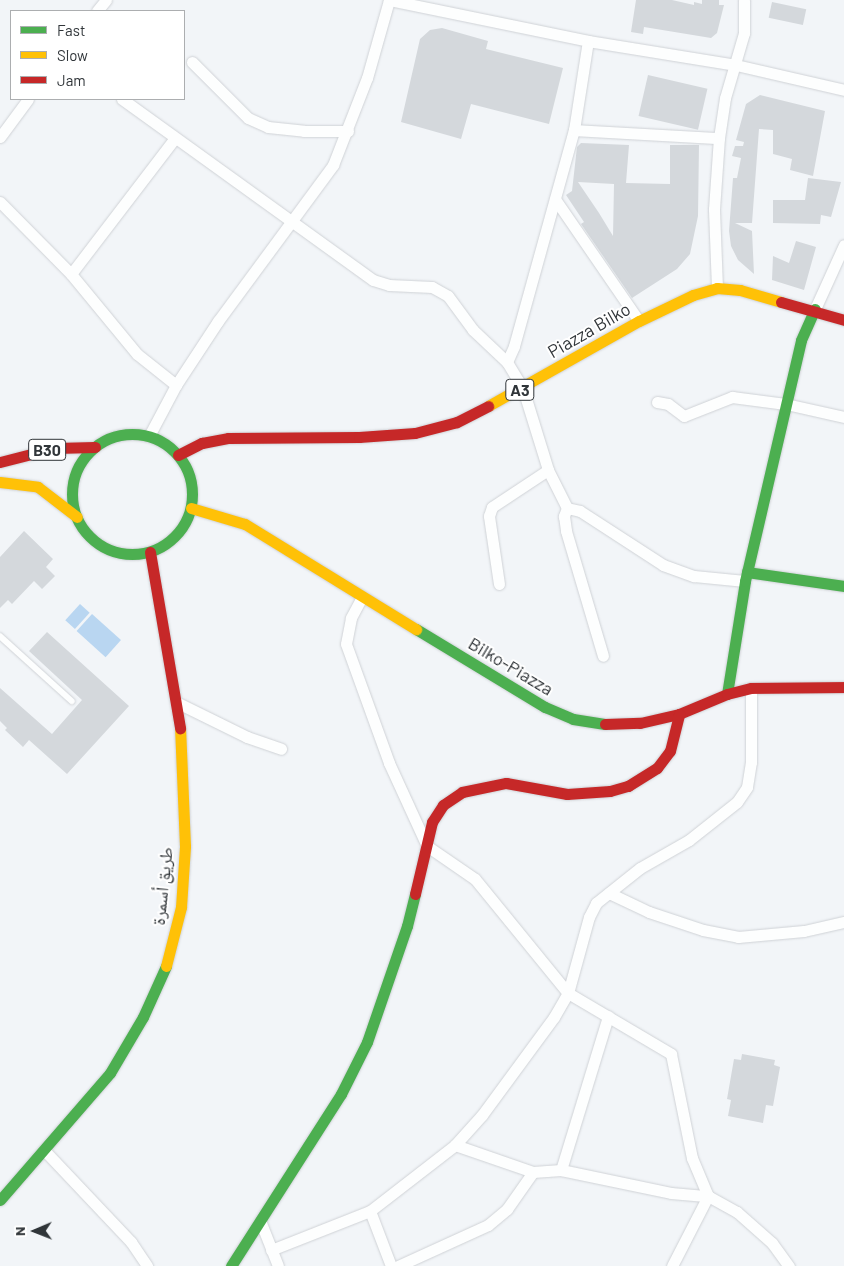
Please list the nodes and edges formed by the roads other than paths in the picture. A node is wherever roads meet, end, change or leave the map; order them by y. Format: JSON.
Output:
{"nodes":[{"id":1,"x":106,"y":0,"type":"edge"},
{"id":2,"x":389,"y":0,"type":"edge"},
{"id":3,"x":744,"y":0,"type":"edge"},
{"id":4,"x":97,"y":10,"type":"edge"},
{"id":5,"x":588,"y":41,"type":"junction"},
{"id":6,"x":192,"y":62,"type":"dead end"},
{"id":7,"x":736,"y":64,"type":"junction"},
{"id":8,"x":844,"y":90,"type":"edge"},
{"id":9,"x":27,"y":100,"type":"edge"},
{"id":10,"x":123,"y":100,"type":"edge"},
{"id":11,"x":574,"y":130,"type":"junction"},
{"id":12,"x":348,"y":131,"type":"junction"},
{"id":13,"x":0,"y":137,"type":"edge"},
{"id":14,"x":175,"y":138,"type":"junction"},
{"id":15,"x":719,"y":138,"type":"junction"},
{"id":16,"x":555,"y":199,"type":"junction"},
{"id":17,"x":0,"y":202,"type":"edge"},
{"id":18,"x":291,"y":222,"type":"junction"},
{"id":19,"x":844,"y":245,"type":"edge"},
{"id":20,"x":71,"y":274,"type":"junction"},
{"id":21,"x":718,"y":288,"type":"junction"},
{"id":22,"x":815,"y":309,"type":"junction"},
{"id":23,"x":844,"y":320,"type":"edge"},
{"id":24,"x":639,"y":321,"type":"junction"},
{"id":25,"x":507,"y":362,"type":"junction"},
{"id":26,"x":176,"y":385,"type":"junction"},
{"id":27,"x":523,"y":388,"type":"junction"},
{"id":28,"x":657,"y":402,"type":"dead end"},
{"id":29,"x":786,"y":404,"type":"junction"},
{"id":30,"x":844,"y":417,"type":"edge"},
{"id":31,"x":149,"y":436,"type":"junction"},
{"id":32,"x":95,"y":447,"type":"junction"},
{"id":33,"x":178,"y":455,"type":"junction"},
{"id":34,"x":0,"y":462,"type":"edge"},
{"id":35,"x":548,"y":470,"type":"junction"},
{"id":36,"x":0,"y":482,"type":"edge"},
{"id":37,"x":192,"y":508,"type":"junction"},
{"id":38,"x":567,"y":508,"type":"junction"},
{"id":39,"x":76,"y":517,"type":"junction"},
{"id":40,"x":150,"y":552,"type":"junction"},
{"id":41,"x":746,"y":576,"type":"junction"},
{"id":42,"x":499,"y":584,"type":"dead end"},
{"id":43,"x":844,"y":586,"type":"edge"},
{"id":44,"x":362,"y":597,"type":"junction"},
{"id":45,"x":0,"y":636,"type":"edge"},
{"id":46,"x":604,"y":656,"type":"dead end"},
{"id":47,"x":844,"y":687,"type":"edge"},
{"id":48,"x":751,"y":688,"type":"junction"},
{"id":49,"x":727,"y":694,"type":"junction"},
{"id":50,"x":72,"y":701,"type":"dead end"},
{"id":51,"x":178,"y":703,"type":"junction"},
{"id":52,"x":679,"y":714,"type":"junction"},
{"id":53,"x":281,"y":749,"type":"dead end"},
{"id":54,"x":427,"y":846,"type":"junction"},
{"id":55,"x":610,"y":893,"type":"junction"},
{"id":56,"x":844,"y":922,"type":"edge"},
{"id":57,"x":568,"y":993,"type":"junction"},
{"id":58,"x":608,"y":1016,"type":"junction"},
{"id":59,"x":455,"y":1145,"type":"junction"},
{"id":60,"x":44,"y":1150,"type":"junction"},
{"id":61,"x":561,"y":1170,"type":"junction"},
{"id":62,"x":533,"y":1172,"type":"junction"},
{"id":63,"x":708,"y":1196,"type":"junction"},
{"id":64,"x":0,"y":1200,"type":"edge"},
{"id":65,"x":370,"y":1211,"type":"junction"},
{"id":66,"x":261,"y":1222,"type":"junction"},
{"id":67,"x":271,"y":1250,"type":"junction"},
{"id":68,"x":147,"y":1266,"type":"edge"},
{"id":69,"x":231,"y":1266,"type":"edge"},
{"id":70,"x":278,"y":1266,"type":"edge"},
{"id":71,"x":392,"y":1266,"type":"edge"},
{"id":72,"x":398,"y":1266,"type":"edge"},
{"id":73,"x":672,"y":1266,"type":"edge"},
{"id":74,"x":789,"y":1266,"type":"edge"}],
"edges":[{"from":1,"to":4,"type":"street"},
{"from":2,"to":5,"type":"street"},
{"from":2,"to":12,"type":"street"},
{"from":3,"to":7,"type":"street"},
{"from":5,"to":7,"type":"street"},
{"from":5,"to":11,"type":"street"},
{"from":6,"to":12,"type":"street"},
{"from":7,"to":8,"type":"street"},
{"from":7,"to":15,"type":"street"},
{"from":9,"to":13,"type":"street"},
{"from":10,"to":14,"type":"street"},
{"from":11,"to":15,"type":"street"},
{"from":11,"to":16,"type":"street"},
{"from":12,"to":18,"type":"street"},
{"from":14,"to":18,"type":"street"},
{"from":14,"to":20,"type":"street"},
{"from":15,"to":21,"type":"street"},
{"from":16,"to":24,"type":"street"},
{"from":16,"to":25,"type":"street"},
{"from":17,"to":20,"type":"street"},
{"from":18,"to":25,"type":"street"},
{"from":18,"to":26,"type":"street"},
{"from":19,"to":22,"type":"street"},
{"from":20,"to":26,"type":"street"},
{"from":21,"to":22,"type":"main road","name":"Piazza Bilko","number":"A3"},
{"from":21,"to":24,"type":"main road","name":"Piazza Bilko","number":"A3"},
{"from":22,"to":23,"type":"main road","name":"Piazza Bilko","number":"A3"},
{"from":22,"to":29,"type":"main road"},
{"from":24,"to":27,"type":"main road","name":"Piazza Bilko","number":"A3"},
{"from":25,"to":27,"type":"street"},
{"from":26,"to":31,"type":"street"},
{"from":27,"to":33,"type":"main road","name":"Piazza Bilko","number":"A3"},
{"from":27,"to":35,"type":"street"},
{"from":28,"to":29,"type":"street"},
{"from":29,"to":30,"type":"street"},
{"from":29,"to":41,"type":"main road"},
{"from":31,"to":32,"type":"main road"},
{"from":31,"to":33,"type":"main road"},
{"from":32,"to":34,"type":"main road","number":"B30"},
{"from":32,"to":39,"type":"main road"},
{"from":33,"to":37,"type":"main road"},
{"from":35,"to":38,"type":"street"},
{"from":35,"to":42,"type":"street"},
{"from":36,"to":39,"type":"main road","number":"B30"},
{"from":37,"to":40,"type":"main road"},
{"from":37,"to":44,"type":"main road","name":"Bilko-Piazza"},
{"from":38,"to":41,"type":"street"},
{"from":38,"to":46,"type":"street"},
{"from":39,"to":40,"type":"main road"},
{"from":40,"to":51,"type":"main road","name":"طريق أسمرة"},
{"from":41,"to":43,"type":"main road"},
{"from":41,"to":49,"type":"main road"},
{"from":44,"to":52,"type":"main road","name":"Bilko-Piazza"},
{"from":44,"to":54,"type":"street"},
{"from":45,"to":50,"type":"lane"},
{"from":47,"to":48,"type":"main road","name":"Bilko-Piazza"},
{"from":48,"to":49,"type":"main road","name":"Bilko-Piazza"},
{"from":48,"to":55,"type":"street"},
{"from":49,"to":52,"type":"main road","name":"Bilko-Piazza"},
{"from":51,"to":53,"type":"street"},
{"from":51,"to":60,"type":"main road","name":"طريق أسمرة"},
{"from":52,"to":54,"type":"main road"},
{"from":54,"to":57,"type":"street"},
{"from":54,"to":66,"type":"main road"},
{"from":55,"to":56,"type":"street"},
{"from":55,"to":57,"type":"street"},
{"from":57,"to":58,"type":"street"},
{"from":57,"to":59,"type":"street"},
{"from":58,"to":61,"type":"street"},
{"from":58,"to":63,"type":"street"},
{"from":59,"to":62,"type":"street"},
{"from":59,"to":65,"type":"street"},
{"from":60,"to":64,"type":"main road","name":"طريق أسمرة"},
{"from":60,"to":68,"type":"street"},
{"from":61,"to":62,"type":"street"},
{"from":61,"to":63,"type":"street"},
{"from":62,"to":72,"type":"street"},
{"from":63,"to":73,"type":"street"},
{"from":63,"to":74,"type":"street"},
{"from":65,"to":67,"type":"street"},
{"from":65,"to":71,"type":"street"},
{"from":66,"to":67,"type":"street"},
{"from":66,"to":69,"type":"main road"},
{"from":67,"to":70,"type":"street"}]}
